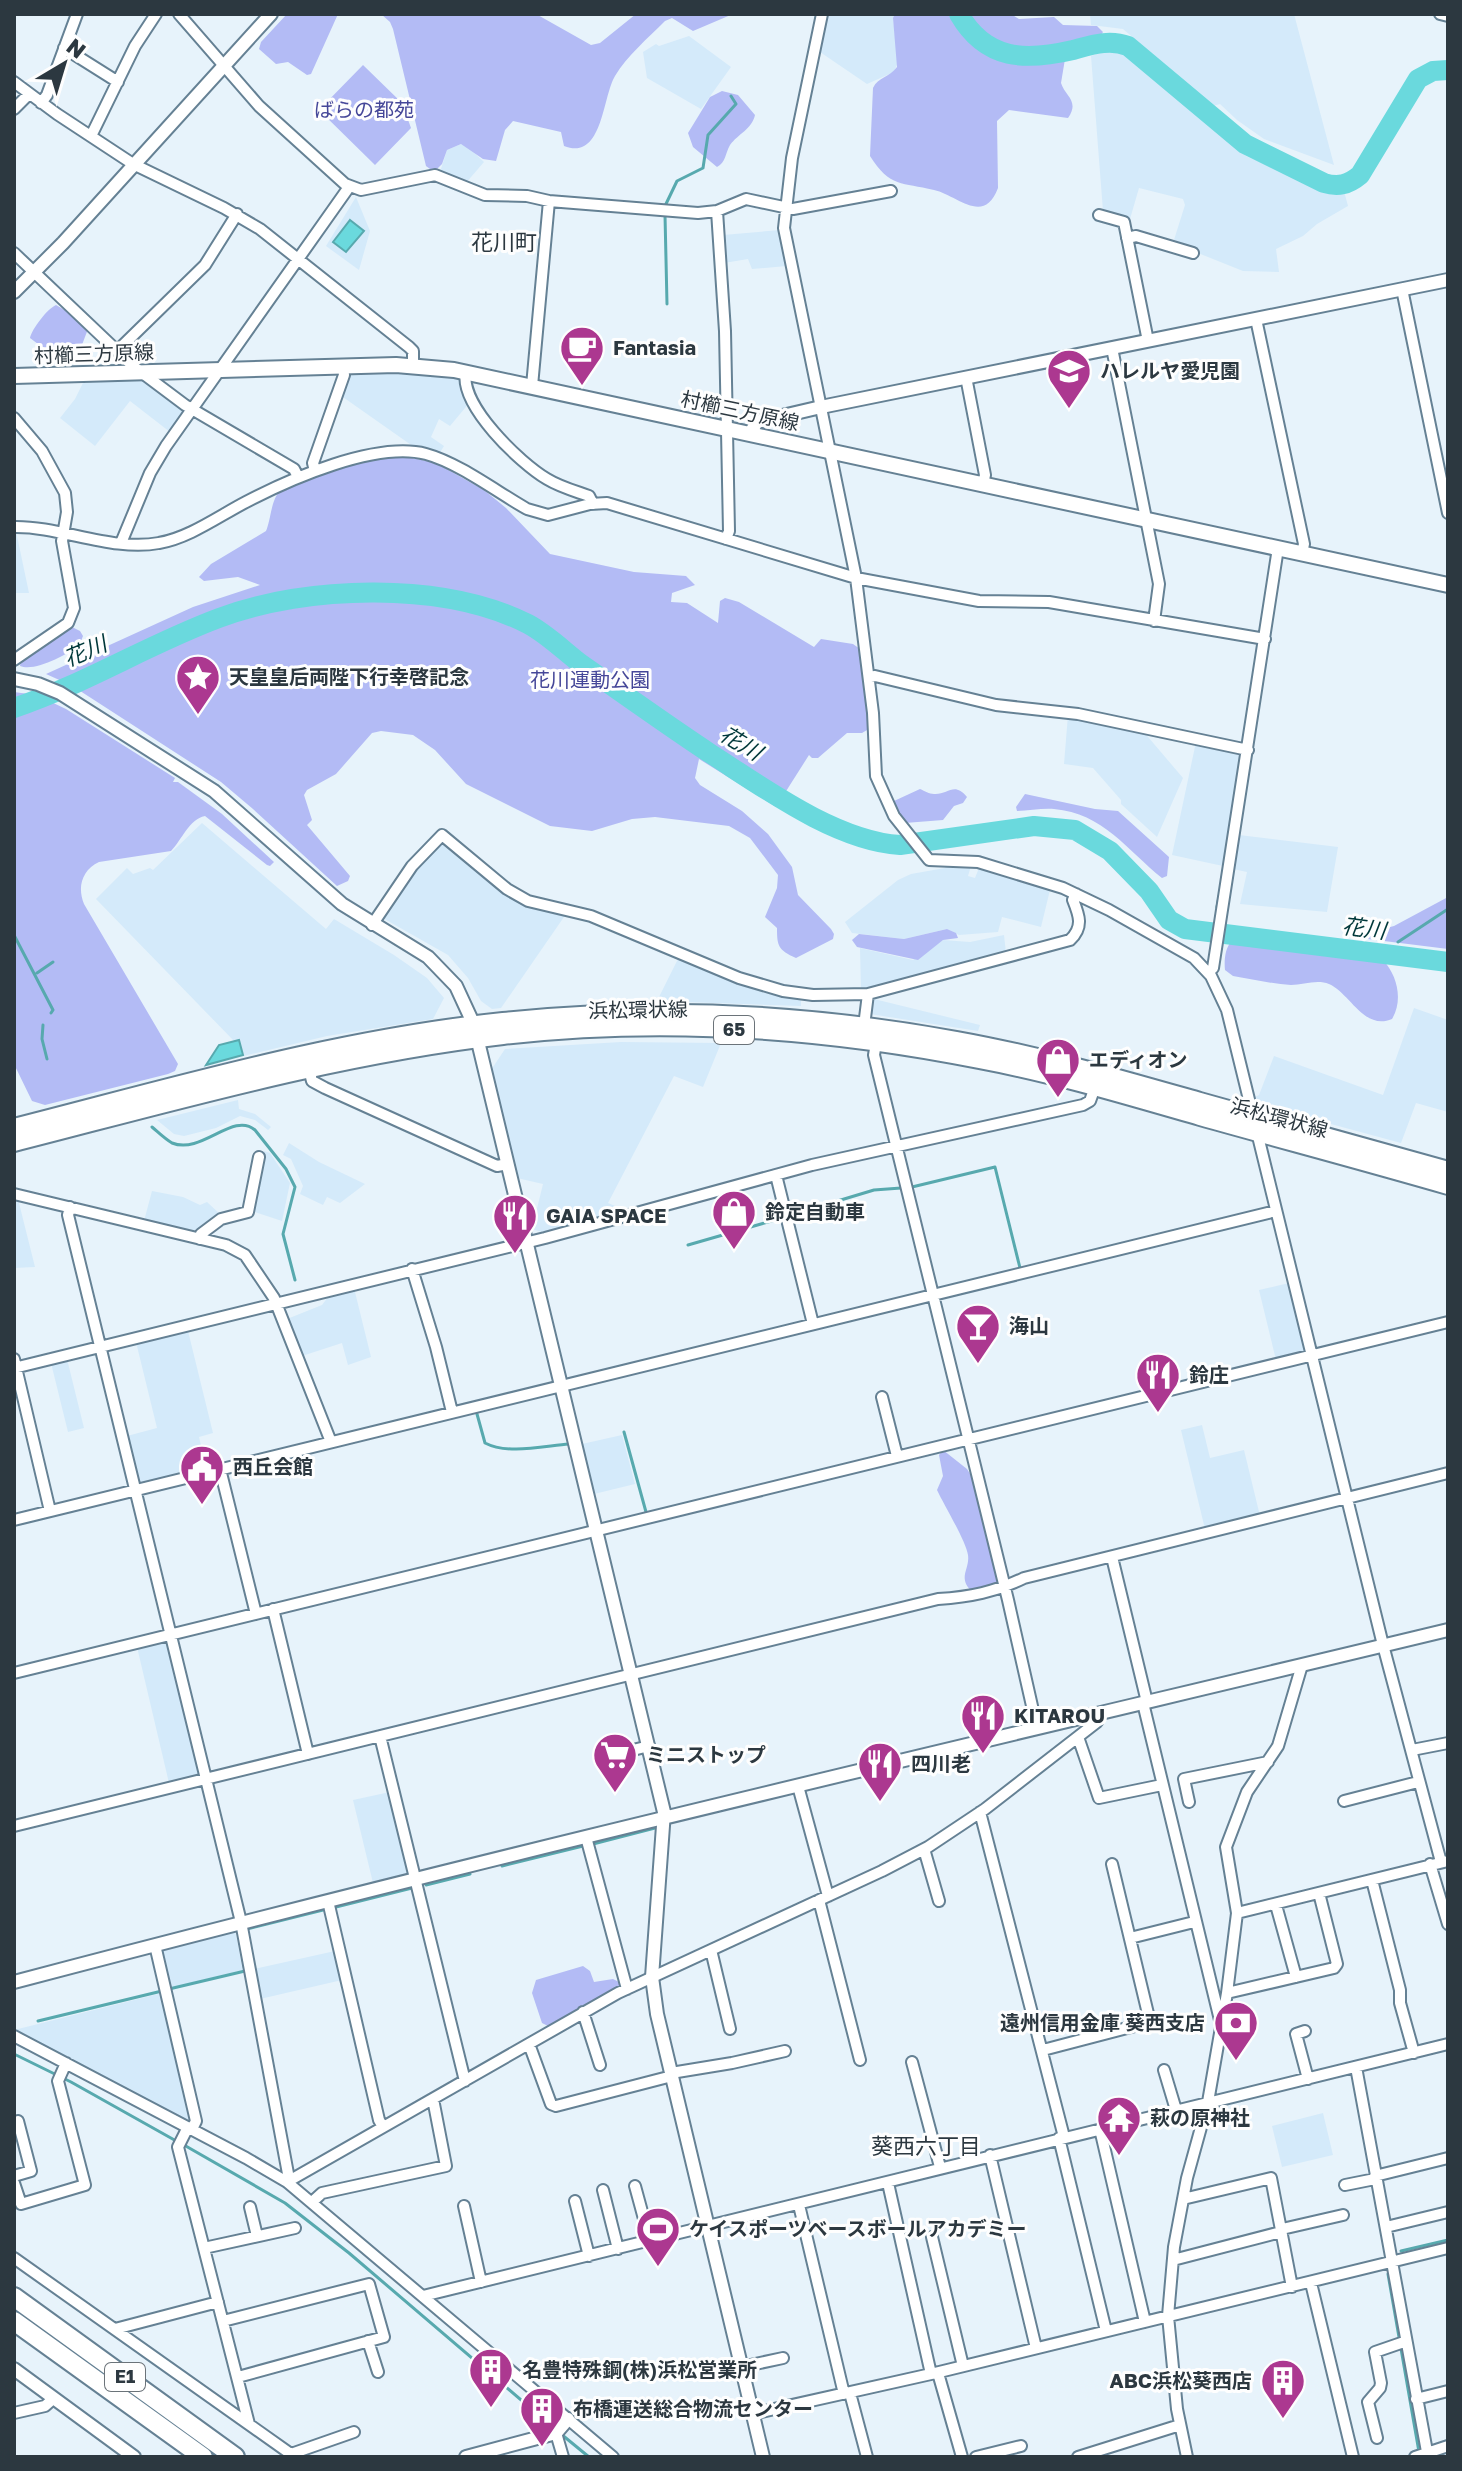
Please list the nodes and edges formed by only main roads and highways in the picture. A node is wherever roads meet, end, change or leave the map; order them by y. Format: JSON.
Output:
{"nodes":[{"id":1,"x":14,"y":376,"type":"edge"},
{"id":2,"x":1448,"y":585,"type":"edge"},
{"id":3,"x":476,"y":1032,"type":"junction"},
{"id":4,"x":14,"y":1127,"type":"edge"},
{"id":5,"x":14,"y":1143,"type":"edge"},
{"id":6,"x":1448,"y":1170,"type":"edge"},
{"id":7,"x":1448,"y":1186,"type":"edge"},
{"id":8,"x":14,"y":2297,"type":"edge"},
{"id":9,"x":14,"y":2321,"type":"edge"},
{"id":10,"x":203,"y":2457,"type":"edge"},
{"id":11,"x":235,"y":2457,"type":"edge"}],
"edges":[{"from":1,"to":2,"type":"main road","name":"村櫛三方原線"},
{"from":3,"to":4,"type":"main road","name":"浜松環状線","number":"65"},
{"from":3,"to":5,"type":"main road","name":"浜松環状線","number":"65"},
{"from":3,"to":6,"type":"main road","name":"浜松環状線","number":"65"},
{"from":3,"to":7,"type":"main road","name":"浜松環状線","number":"65"},
{"from":8,"to":11,"type":"highway","number":"E1"},
{"from":9,"to":10,"type":"highway","number":"E1"}]}
